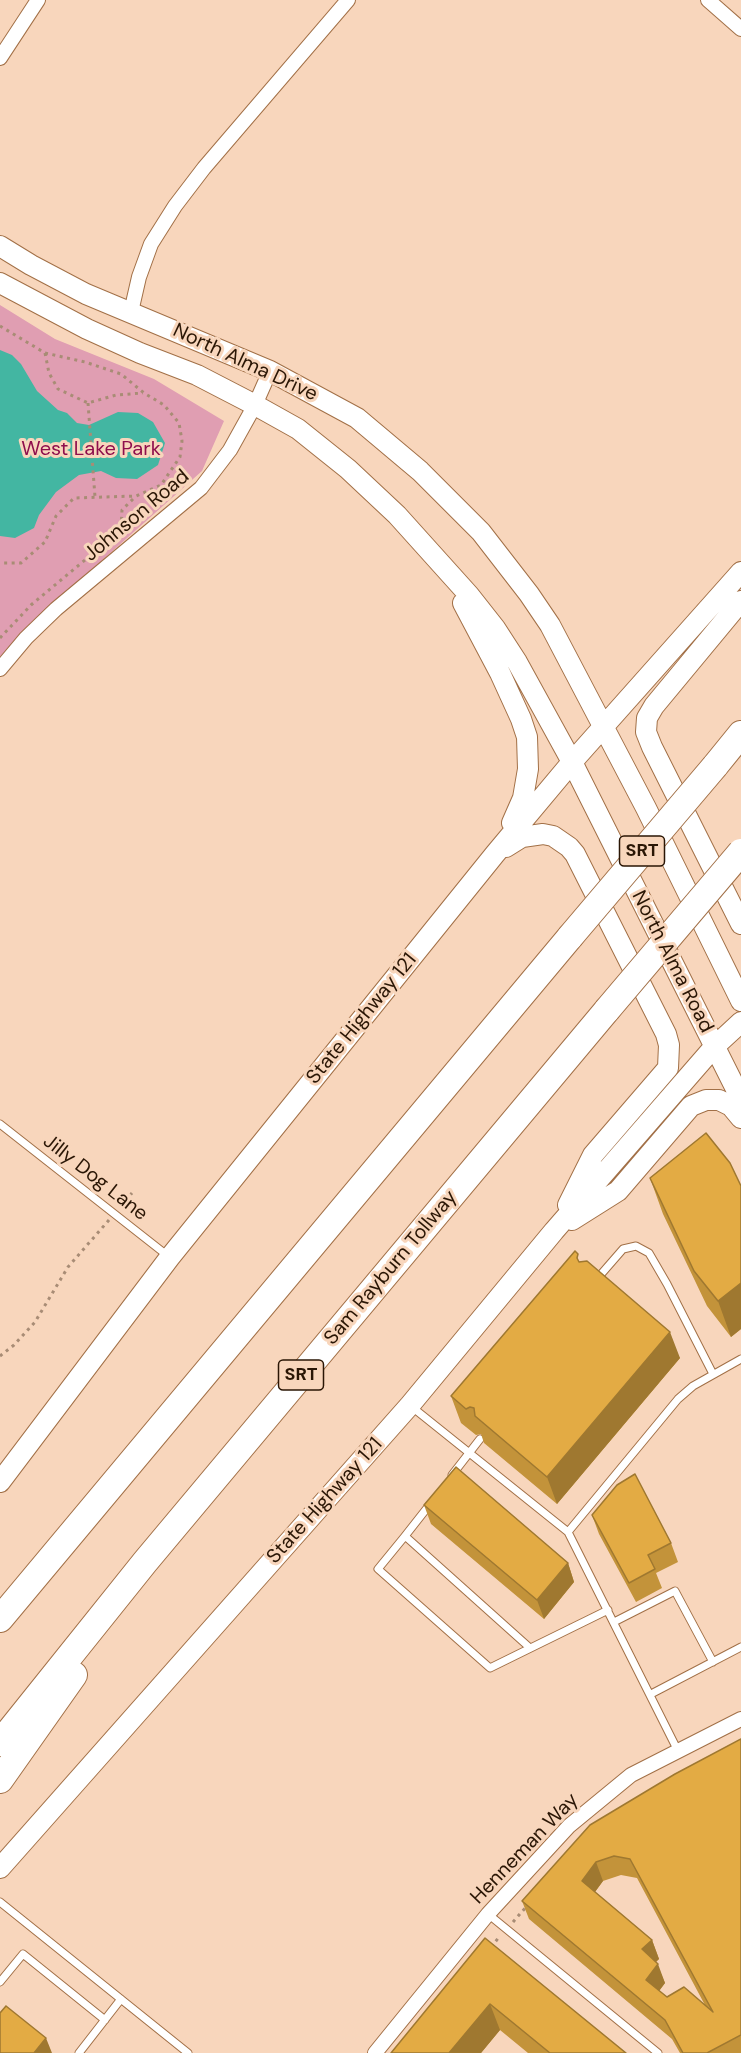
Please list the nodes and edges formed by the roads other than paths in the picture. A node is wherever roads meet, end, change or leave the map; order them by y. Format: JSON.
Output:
{"nodes":[{"id":1,"x":38,"y":0,"type":"edge"},
{"id":2,"x":348,"y":0,"type":"edge"},
{"id":3,"x":708,"y":0,"type":"edge"},
{"id":4,"x":741,"y":29,"type":"edge"},
{"id":5,"x":0,"y":58,"type":"edge"},
{"id":6,"x":0,"y":246,"type":"edge"},
{"id":7,"x":0,"y":283,"type":"edge"},
{"id":8,"x":131,"y":312,"type":"junction"},
{"id":9,"x":270,"y":370,"type":"junction"},
{"id":10,"x":255,"y":405,"type":"junction"},
{"id":11,"x":446,"y":570,"type":"junction"},
{"id":12,"x":741,"y":572,"type":"edge"},
{"id":13,"x":741,"y":601,"type":"edge"},
{"id":14,"x":0,"y":669,"type":"edge"},
{"id":15,"x":603,"y":728,"type":"junction"},
{"id":16,"x":741,"y":734,"type":"edge"},
{"id":17,"x":572,"y":762,"type":"junction"},
{"id":18,"x":741,"y":852,"type":"edge"},
{"id":19,"x":495,"y":854,"type":"junction"},
{"id":20,"x":741,"y":924,"type":"edge"},
{"id":21,"x":741,"y":1001,"type":"edge"},
{"id":22,"x":741,"y":1022,"type":"edge"},
{"id":23,"x":714,"y":1047,"type":"junction"},
{"id":24,"x":741,"y":1099,"type":"edge"},
{"id":25,"x":741,"y":1118,"type":"edge"},
{"id":26,"x":0,"y":1124,"type":"edge"},
{"id":27,"x":554,"y":1231,"type":"junction"},
{"id":28,"x":170,"y":1257,"type":"junction"},
{"id":29,"x":592,"y":1284,"type":"edge"},
{"id":30,"x":741,"y":1359,"type":"edge"},
{"id":31,"x":712,"y":1374,"type":"junction"},
{"id":32,"x":410,"y":1405,"type":"junction"},
{"id":33,"x":480,"y":1439,"type":"edge"},
{"id":34,"x":469,"y":1453,"type":"junction"},
{"id":35,"x":448,"y":1481,"type":"edge"},
{"id":36,"x":0,"y":1482,"type":"edge"},
{"id":37,"x":434,"y":1499,"type":"edge"},
{"id":38,"x":568,"y":1532,"type":"junction"},
{"id":39,"x":405,"y":1536,"type":"junction"},
{"id":40,"x":145,"y":1562,"type":"junction"},
{"id":41,"x":28,"y":1584,"type":"junction"},
{"id":42,"x":0,"y":1608,"type":"edge"},
{"id":43,"x":608,"y":1610,"type":"junction"},
{"id":44,"x":0,"y":1619,"type":"edge"},
{"id":45,"x":614,"y":1622,"type":"junction"},
{"id":46,"x":741,"y":1647,"type":"edge"},
{"id":47,"x":530,"y":1648,"type":"junction"},
{"id":48,"x":713,"y":1662,"type":"junction"},
{"id":49,"x":651,"y":1694,"type":"junction"},
{"id":50,"x":741,"y":1719,"type":"edge"},
{"id":51,"x":0,"y":1743,"type":"edge"},
{"id":52,"x":678,"y":1751,"type":"junction"},
{"id":53,"x":0,"y":1780,"type":"edge"},
{"id":54,"x":0,"y":1868,"type":"edge"},
{"id":55,"x":0,"y":1902,"type":"edge"},
{"id":56,"x":488,"y":1914,"type":"junction"},
{"id":57,"x":0,"y":1982,"type":"edge"},
{"id":58,"x":121,"y":1999,"type":"junction"},
{"id":59,"x":105,"y":2020,"type":"junction"},
{"id":60,"x":79,"y":2053,"type":"edge"},
{"id":61,"x":188,"y":2053,"type":"edge"},
{"id":62,"x":375,"y":2053,"type":"edge"},
{"id":63,"x":658,"y":2053,"type":"edge"}],
"edges":[{"from":1,"to":5,"type":"street"},
{"from":2,"to":8,"type":"street"},
{"from":3,"to":4,"type":"street"},
{"from":6,"to":8,"type":"main road","name":"North Alma Drive"},
{"from":7,"to":10,"type":"main road","name":"North Alma Drive"},
{"from":8,"to":9,"type":"main road","name":"North Alma Drive"},
{"from":9,"to":10,"type":"street","name":"Johnson Road"},
{"from":9,"to":15,"type":"main road","name":"North Alma Drive"},
{"from":10,"to":11,"type":"main road","name":"North Alma Drive"},
{"from":10,"to":14,"type":"street","name":"Johnson Road"},
{"from":11,"to":17,"type":"main road","name":"North Alma Drive"},
{"from":11,"to":19,"type":"main road"},
{"from":12,"to":15,"type":"main road","name":"State Highway 121"},
{"from":13,"to":20,"type":"main road"},
{"from":15,"to":17,"type":"main road","name":"State Highway 121"},
{"from":15,"to":21,"type":"main road"},
{"from":16,"to":41,"type":"highway","number":"SRT","bridge":true},
{"from":17,"to":19,"type":"main road","name":"State Highway 121"},
{"from":17,"to":23,"type":"main road","name":"North Alma Road"},
{"from":18,"to":40,"type":"highway","name":"Sam Rayburn Tollway","number":"SRT","bridge":true},
{"from":19,"to":27,"type":"main road"},
{"from":19,"to":28,"type":"main road","name":"State Highway 121"},
{"from":22,"to":23,"type":"main road","name":"State Highway 121"},
{"from":23,"to":24,"type":"main road","name":"North Alma Road"},
{"from":23,"to":27,"type":"main road","name":"State Highway 121"},
{"from":25,"to":27,"type":"main road"},
{"from":26,"to":28,"type":"lane","name":"Jilly Dog Lane"},
{"from":27,"to":32,"type":"main road","name":"State Highway 121"},
{"from":28,"to":36,"type":"main road","name":"State Highway 121"},
{"from":29,"to":31,"type":"lane"},
{"from":30,"to":31,"type":"lane"},
{"from":31,"to":38,"type":"lane"},
{"from":32,"to":34,"type":"lane"},
{"from":32,"to":54,"type":"main road","name":"State Highway 121"},
{"from":33,"to":34,"type":"lane"},
{"from":34,"to":35,"type":"lane"},
{"from":34,"to":38,"type":"lane"},
{"from":37,"to":39,"type":"lane"},
{"from":38,"to":43,"type":"lane"},
{"from":39,"to":47,"type":"lane"},
{"from":39,"to":47,"type":"lane"},
{"from":40,"to":51,"type":"highway","name":"Sam Rayburn Tollway","number":"SRT"},
{"from":40,"to":53,"type":"highway"},
{"from":41,"to":42,"type":"highway"},
{"from":41,"to":44,"type":"highway","number":"SRT"},
{"from":43,"to":45,"type":"lane"},
{"from":43,"to":47,"type":"lane"},
{"from":45,"to":48,"type":"lane"},
{"from":45,"to":49,"type":"lane"},
{"from":46,"to":48,"type":"lane"},
{"from":48,"to":49,"type":"lane"},
{"from":49,"to":52,"type":"lane"},
{"from":50,"to":52,"type":"street","name":"Henneman Way"},
{"from":52,"to":56,"type":"street","name":"Henneman Way"},
{"from":55,"to":58,"type":"lane"},
{"from":56,"to":62,"type":"street","name":"Henneman Way"},
{"from":56,"to":63,"type":"lane"},
{"from":57,"to":59,"type":"lane"},
{"from":58,"to":59,"type":"lane"},
{"from":58,"to":61,"type":"lane"},
{"from":59,"to":60,"type":"lane"}]}
